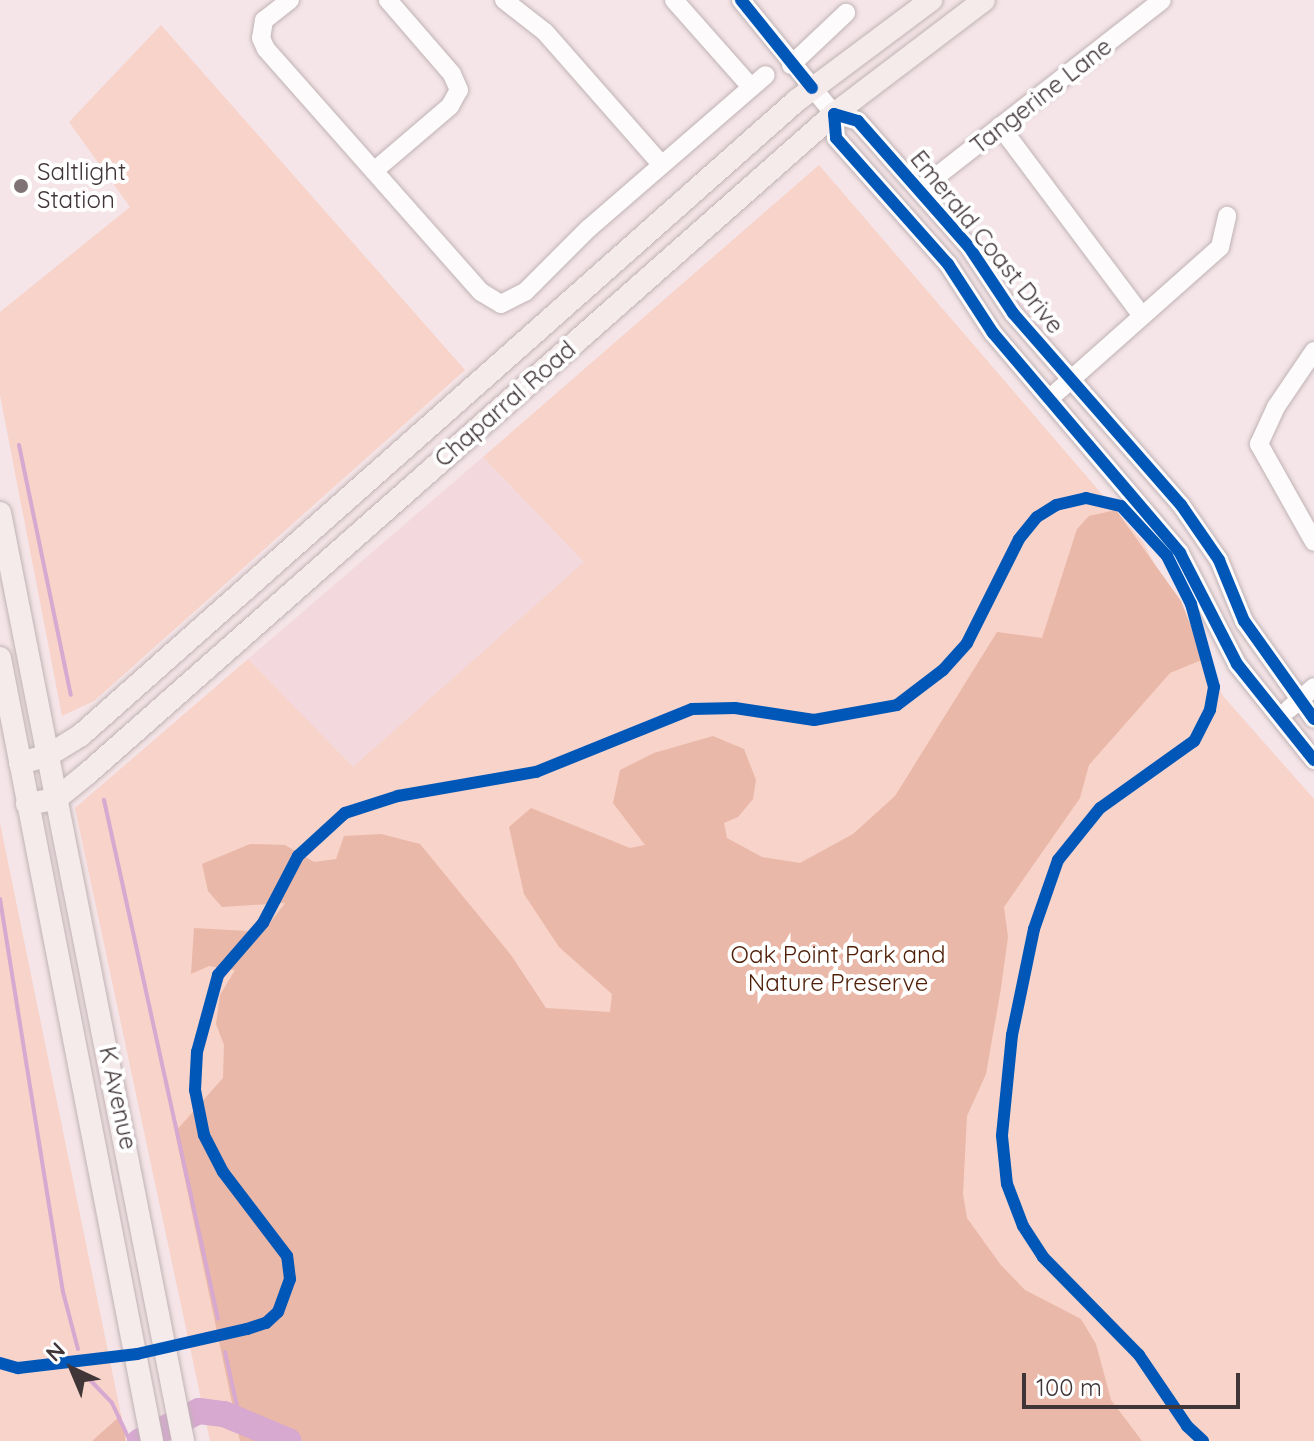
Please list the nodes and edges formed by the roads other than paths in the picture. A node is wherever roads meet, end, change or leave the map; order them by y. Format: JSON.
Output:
{"nodes":[{"id":1,"x":290,"y":0,"type":"edge"},
{"id":2,"x":388,"y":0,"type":"edge"},
{"id":3,"x":504,"y":0,"type":"edge"},
{"id":4,"x":674,"y":0,"type":"edge"},
{"id":5,"x":741,"y":0,"type":"edge"},
{"id":6,"x":931,"y":0,"type":"edge"},
{"id":7,"x":984,"y":0,"type":"edge"},
{"id":8,"x":1162,"y":0,"type":"edge"},
{"id":9,"x":846,"y":13,"type":"dead end"},
{"id":10,"x":791,"y":65,"type":"junction"},
{"id":11,"x":812,"y":88,"type":"junction"},
{"id":12,"x":834,"y":114,"type":"junction"},
{"id":13,"x":1000,"y":126,"type":"junction"},
{"id":14,"x":661,"y":164,"type":"junction"},
{"id":15,"x":374,"y":171,"type":"junction"},
{"id":16,"x":919,"y":190,"type":"junction"},
{"id":17,"x":1227,"y":216,"type":"dead end"},
{"id":18,"x":606,"y":270,"type":"junction"},
{"id":19,"x":630,"y":295,"type":"junction"},
{"id":20,"x":1142,"y":316,"type":"junction"},
{"id":21,"x":1314,"y":351,"type":"edge"},
{"id":22,"x":1072,"y":378,"type":"junction"},
{"id":23,"x":1049,"y":399,"type":"junction"},
{"id":24,"x":358,"y":489,"type":"junction"},
{"id":25,"x":0,"y":513,"type":"edge"},
{"id":26,"x":380,"y":515,"type":"junction"},
{"id":27,"x":1314,"y":542,"type":"edge"},
{"id":28,"x":0,"y":658,"type":"edge"},
{"id":29,"x":1314,"y":687,"type":"edge"},
{"id":30,"x":1298,"y":701,"type":"junction"},
{"id":31,"x":1278,"y":719,"type":"junction"},
{"id":32,"x":1314,"y":719,"type":"edge"},
{"id":33,"x":49,"y":755,"type":"junction"},
{"id":34,"x":1314,"y":760,"type":"edge"},
{"id":35,"x":22,"y":770,"type":"junction"},
{"id":36,"x":56,"y":799,"type":"junction"},
{"id":37,"x":27,"y":804,"type":"junction"},
{"id":38,"x":152,"y":1441,"type":"edge"},
{"id":39,"x":183,"y":1441,"type":"edge"}],
"edges":[{"from":1,"to":15,"type":"street"},
{"from":2,"to":15,"type":"street"},
{"from":3,"to":14,"type":"street"},
{"from":4,"to":14,"type":"street"},
{"from":5,"to":10,"type":"street","name":"Emerald Coast Drive"},
{"from":6,"to":11,"type":"main road","name":"Chaparral Road"},
{"from":7,"to":12,"type":"main road","name":"Chaparral Road"},
{"from":8,"to":13,"type":"street","name":"Tangerine Lane"},
{"from":9,"to":10,"type":"street"},
{"from":10,"to":11,"type":"street","name":"Emerald Coast Drive"},
{"from":11,"to":12,"type":"street","name":"Emerald Coast Drive"},
{"from":11,"to":18,"type":"main road","name":"Chaparral Road"},
{"from":12,"to":16,"type":"street","name":"Emerald Coast Drive"},
{"from":12,"to":19,"type":"main road","name":"Chaparral Road"},
{"from":12,"to":23,"type":"street","name":"Emerald Coast Drive"},
{"from":13,"to":16,"type":"street","name":"Tangerine Lane"},
{"from":13,"to":20,"type":"street"},
{"from":14,"to":15,"type":"street"},
{"from":16,"to":22,"type":"street","name":"Emerald Coast Drive"},
{"from":17,"to":20,"type":"street"},
{"from":18,"to":19,"type":"main road"},
{"from":18,"to":24,"type":"main road","name":"Chaparral Road"},
{"from":19,"to":26,"type":"main road","name":"Chaparral Road"},
{"from":20,"to":22,"type":"street"},
{"from":21,"to":27,"type":"street"},
{"from":22,"to":23,"type":"street"},
{"from":22,"to":30,"type":"street","name":"Emerald Coast Drive"},
{"from":23,"to":31,"type":"street","name":"Emerald Coast Drive"},
{"from":24,"to":26,"type":"main road"},
{"from":24,"to":33,"type":"main road","name":"Chaparral Road"},
{"from":25,"to":33,"type":"main road","name":"K Avenue"},
{"from":26,"to":36,"type":"main road","name":"Chaparral Road"},
{"from":28,"to":35,"type":"main road","name":"K Avenue"},
{"from":29,"to":30,"type":"street"},
{"from":30,"to":31,"type":"street"},
{"from":30,"to":32,"type":"street","name":"Emerald Coast Drive"},
{"from":31,"to":34,"type":"street","name":"Emerald Coast Drive"},
{"from":33,"to":35,"type":"main road","name":"Chaparral Road"},
{"from":33,"to":36,"type":"main road","name":"K Avenue"},
{"from":35,"to":37,"type":"main road","name":"K Avenue"},
{"from":36,"to":37,"type":"main road"},
{"from":36,"to":39,"type":"main road","name":"K Avenue"},
{"from":37,"to":38,"type":"main road","name":"K Avenue"}]}
